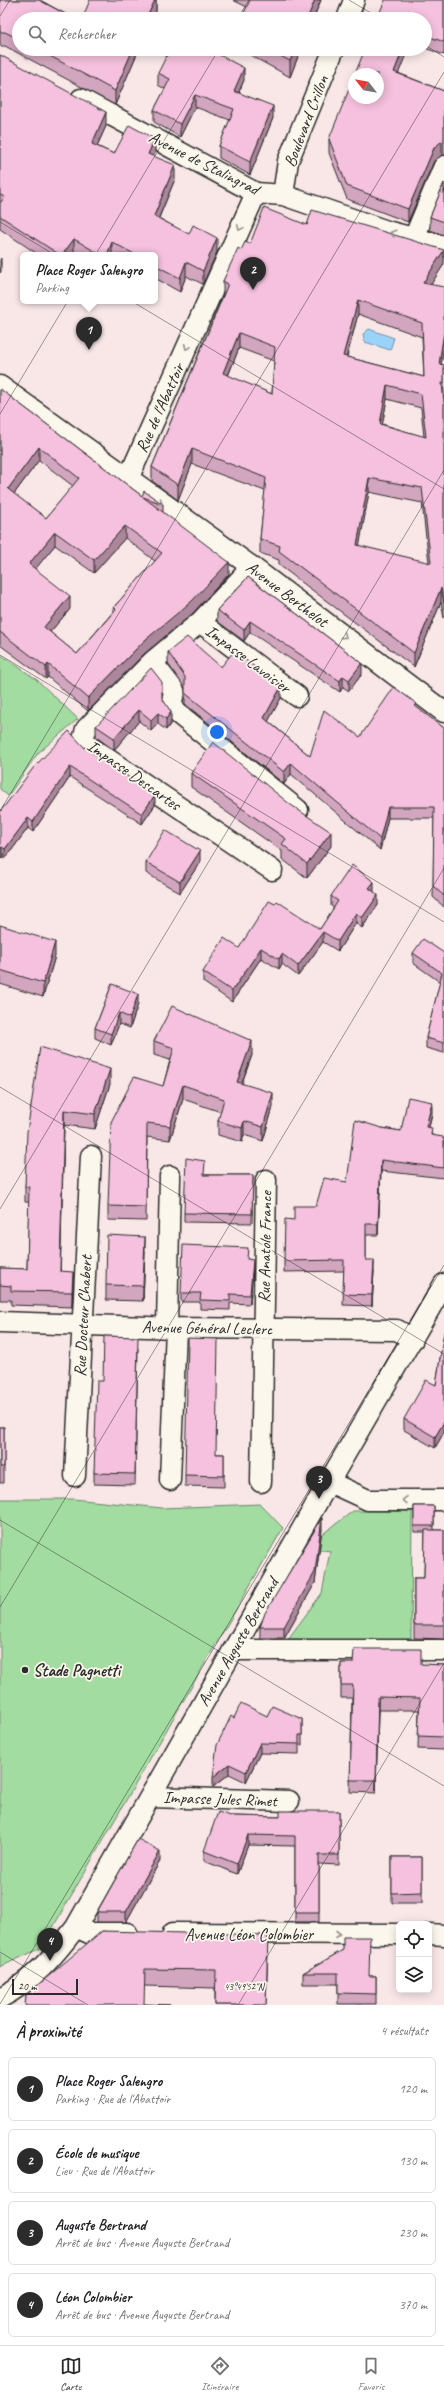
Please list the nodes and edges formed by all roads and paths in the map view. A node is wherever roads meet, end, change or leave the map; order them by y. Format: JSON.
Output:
{"nodes":[{"id":1,"x":354,"y":0,"type":"edge"},
{"id":2,"x":350,"y":12,"type":"edge"},
{"id":3,"x":331,"y":56,"type":"edge"},
{"id":4,"x":62,"y":89,"type":"edge"},
{"id":5,"x":444,"y":166,"type":"edge"},
{"id":6,"x":256,"y":193,"type":"junction"},
{"id":7,"x":283,"y":195,"type":"junction"},
{"id":8,"x":414,"y":238,"type":"junction"},
{"id":9,"x":444,"y":246,"type":"edge"},
{"id":10,"x":0,"y":386,"type":"edge"},
{"id":11,"x":128,"y":479,"type":"junction"},
{"id":12,"x":252,"y":567,"type":"junction"},
{"id":13,"x":200,"y":622,"type":"junction"},
{"id":14,"x":152,"y":662,"type":"junction"},
{"id":15,"x":297,"y":696,"type":"dead end"},
{"id":16,"x":444,"y":712,"type":"edge"},
{"id":17,"x":298,"y":810,"type":"edge"},
{"id":18,"x":272,"y":870,"type":"dead end"},
{"id":19,"x":91,"y":1156,"type":"dead end"},
{"id":20,"x":170,"y":1176,"type":"dead end"},
{"id":21,"x":266,"y":1180,"type":"dead end"},
{"id":22,"x":444,"y":1284,"type":"edge"},
{"id":23,"x":0,"y":1322,"type":"edge"},
{"id":24,"x":82,"y":1325,"type":"junction"},
{"id":25,"x":171,"y":1328,"type":"junction"},
{"id":26,"x":264,"y":1329,"type":"junction"},
{"id":27,"x":413,"y":1339,"type":"junction"},
{"id":28,"x":76,"y":1476,"type":"dead end"},
{"id":29,"x":170,"y":1480,"type":"dead end"},
{"id":30,"x":261,"y":1482,"type":"dead end"},
{"id":31,"x":329,"y":1482,"type":"junction"},
{"id":32,"x":444,"y":1500,"type":"edge"},
{"id":33,"x":233,"y":1650,"type":"junction"},
{"id":34,"x":444,"y":1650,"type":"edge"},
{"id":35,"x":150,"y":1797,"type":"junction"},
{"id":36,"x":289,"y":1801,"type":"dead end"},
{"id":37,"x":76,"y":1927,"type":"junction"},
{"id":38,"x":396,"y":1934,"type":"edge"},
{"id":39,"x":432,"y":1934,"type":"edge"},
{"id":40,"x":444,"y":1934,"type":"edge"},
{"id":41,"x":18,"y":1988,"type":"junction"},
{"id":42,"x":0,"y":1998,"type":"edge"},
{"id":43,"x":8,"y":2005,"type":"edge"}],
"edges":[{"from":1,"to":2,"type":"street"},
{"from":3,"to":7,"type":"street","name":"Boulevard Crillon"},
{"from":4,"to":6,"type":"street","name":"Avenue de Stalingrad"},
{"from":5,"to":8,"type":"street"},
{"from":6,"to":7,"type":"street","name":"Avenue de Stalingrad"},
{"from":6,"to":11,"type":"street","name":"Rue de l'Abattoir","one_way":true},
{"from":8,"to":7,"type":"street","name":"Avenue de Stalingrad","one_way":true},
{"from":8,"to":9,"type":"street","name":"Avenue de Stalingrad"},
{"from":10,"to":11,"type":"street"},
{"from":11,"to":12,"type":"street","name":"Avenue Berthelot","one_way":true},
{"from":12,"to":13,"type":"street"},
{"from":12,"to":16,"type":"street","name":"Avenue Berthelot","one_way":true},
{"from":13,"to":14,"type":"street"},
{"from":13,"to":15,"type":"street","name":"Impasse Lavoisier"},
{"from":14,"to":17,"type":"street"},
{"from":14,"to":18,"type":"street","name":"Impasse Descartes"},
{"from":19,"to":24,"type":"street","name":"Rue Docteur Chabert"},
{"from":20,"to":25,"type":"street"},
{"from":21,"to":26,"type":"street","name":"Rue Anatole France"},
{"from":22,"to":27,"type":"street","name":"Avenue Auguste Bertrand"},
{"from":23,"to":24,"type":"street","name":"Avenue Général Leclerc"},
{"from":24,"to":25,"type":"street","name":"Avenue Général Leclerc"},
{"from":24,"to":28,"type":"street","name":"Rue Docteur Chabert"},
{"from":25,"to":26,"type":"street","name":"Avenue Général Leclerc"},
{"from":25,"to":29,"type":"street"},
{"from":26,"to":27,"type":"street","name":"Avenue Général Leclerc"},
{"from":26,"to":30,"type":"street","name":"Rue Anatole France"},
{"from":27,"to":31,"type":"street","name":"Avenue Auguste Bertrand"},
{"from":32,"to":31,"type":"street","one_way":true},
{"from":31,"to":33,"type":"street","name":"Avenue Auguste Bertrand"},
{"from":33,"to":34,"type":"street"},
{"from":33,"to":35,"type":"street","name":"Avenue Auguste Bertrand"},
{"from":35,"to":36,"type":"street","name":"Impasse Jules Rimet"},
{"from":35,"to":37,"type":"street","name":"Avenue Auguste Bertrand"},
{"from":37,"to":38,"type":"street","name":"Avenue Léon Colombier","one_way":true},
{"from":37,"to":41,"type":"street","name":"Avenue Auguste Bertrand"},
{"from":39,"to":40,"type":"street"},
{"from":41,"to":42,"type":"street","name":"Avenue Auguste Bertrand"},
{"from":41,"to":43,"type":"street","name":"Avenue Auguste Bertrand"}]}
